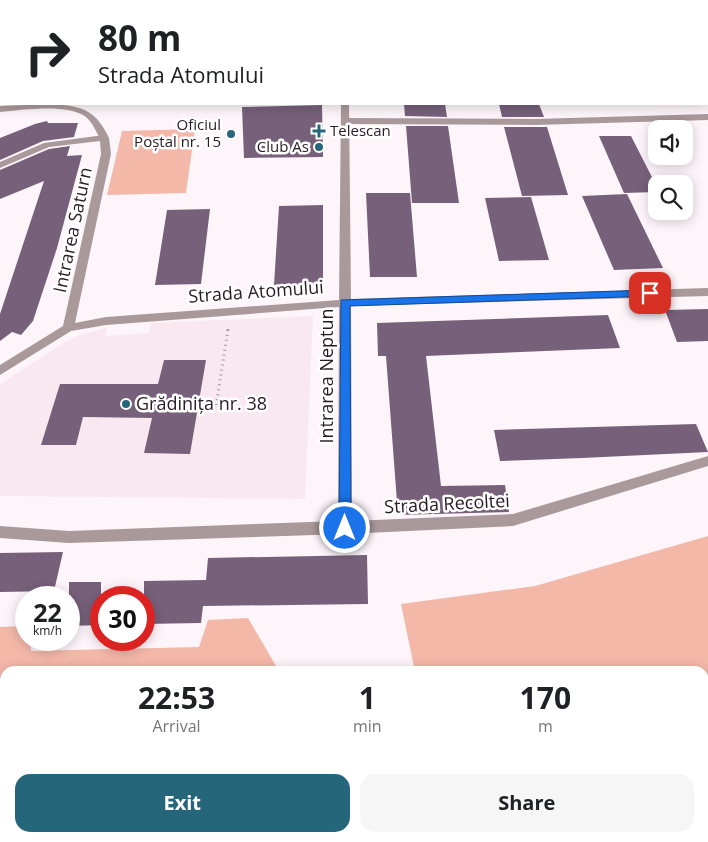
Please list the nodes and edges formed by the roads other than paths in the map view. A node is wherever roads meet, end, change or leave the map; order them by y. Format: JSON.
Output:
{"nodes":[{"id":1,"x":345,"y":105,"type":"edge"},
{"id":2,"x":0,"y":109,"type":"edge"},
{"id":3,"x":708,"y":117,"type":"edge"},
{"id":4,"x":345,"y":121,"type":"junction"},
{"id":5,"x":104,"y":138,"type":"junction"},
{"id":6,"x":0,"y":165,"type":"edge"},
{"id":7,"x":708,"y":292,"type":"edge"},
{"id":8,"x":345,"y":303,"type":"junction"},
{"id":9,"x":68,"y":328,"type":"junction"},
{"id":10,"x":0,"y":371,"type":"edge"},
{"id":11,"x":708,"y":461,"type":"edge"},
{"id":12,"x":345,"y":528,"type":"junction"},
{"id":13,"x":0,"y":532,"type":"edge"}],
"edges":[{"from":1,"to":4,"type":"street","name":"Intrarea Neptun"},
{"from":2,"to":5,"type":"street"},
{"from":3,"to":4,"type":"street"},
{"from":4,"to":8,"type":"street","name":"Intrarea Neptun"},
{"from":5,"to":6,"type":"street"},
{"from":5,"to":9,"type":"street","name":"Intrarea Saturn"},
{"from":7,"to":8,"type":"street","name":"Strada Atomului"},
{"from":8,"to":9,"type":"street","name":"Strada Atomului"},
{"from":8,"to":12,"type":"street","name":"Intrarea Neptun"},
{"from":9,"to":10,"type":"street","name":"Strada Atomului"},
{"from":11,"to":12,"type":"street","name":"Strada Recoltei"},
{"from":12,"to":13,"type":"street","name":"Strada Recoltei"}]}
